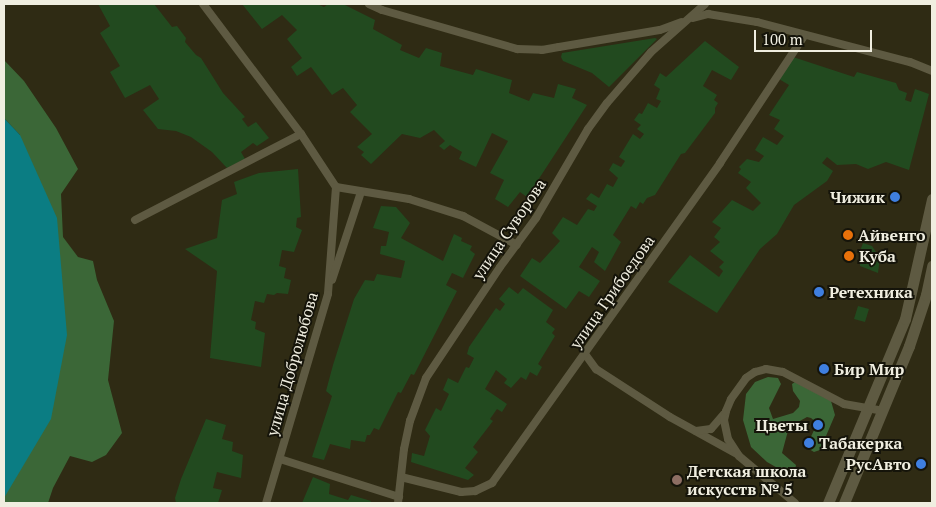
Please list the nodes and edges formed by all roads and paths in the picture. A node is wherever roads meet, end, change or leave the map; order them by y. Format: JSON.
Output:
{"nodes":[{"id":1,"x":203,"y":4,"type":"edge"},
{"id":2,"x":369,"y":4,"type":"edge"},
{"id":3,"x":705,"y":4,"type":"edge"},
{"id":4,"x":691,"y":18,"type":"junction"},
{"id":5,"x":804,"y":36,"type":"junction"},
{"id":6,"x":932,"y":70,"type":"edge"},
{"id":7,"x":301,"y":134,"type":"junction"},
{"id":8,"x":336,"y":187,"type":"junction"},
{"id":9,"x":361,"y":192,"type":"junction"},
{"id":10,"x":932,"y":199,"type":"edge"},
{"id":11,"x":135,"y":220,"type":"dead end"},
{"id":12,"x":517,"y":245,"type":"junction"},
{"id":13,"x":932,"y":266,"type":"edge"},
{"id":14,"x":328,"y":294,"type":"junction"},
{"id":15,"x":586,"y":354,"type":"junction"},
{"id":16,"x":866,"y":410,"type":"junction"},
{"id":17,"x":726,"y":411,"type":"junction"},
{"id":18,"x":882,"y":411,"type":"junction"},
{"id":19,"x":696,"y":431,"type":"junction"},
{"id":20,"x":739,"y":456,"type":"junction"},
{"id":21,"x":280,"y":459,"type":"junction"},
{"id":22,"x":401,"y":477,"type":"junction"},
{"id":23,"x":398,"y":500,"type":"edge"},
{"id":24,"x":266,"y":503,"type":"edge"},
{"id":25,"x":795,"y":503,"type":"edge"},
{"id":26,"x":828,"y":503,"type":"edge"},
{"id":27,"x":844,"y":503,"type":"edge"}],
"edges":[{"from":1,"to":7,"type":"street"},
{"from":2,"to":4,"type":"street"},
{"from":3,"to":4,"type":"street","name":"улица Суворова"},
{"from":4,"to":5,"type":"street"},
{"from":4,"to":12,"type":"street","name":"улица Суворова"},
{"from":5,"to":6,"type":"street"},
{"from":5,"to":15,"type":"street","name":"улица Грибоедова"},
{"from":7,"to":8,"type":"street"},
{"from":7,"to":11,"type":"street"},
{"from":8,"to":9,"type":"street"},
{"from":8,"to":14,"type":"street","name":"улица Добролюбова"},
{"from":9,"to":12,"type":"street"},
{"from":9,"to":14,"type":"street"},
{"from":10,"to":16,"type":"main road"},
{"from":12,"to":22,"type":"street","name":"улица Суворова"},
{"from":13,"to":18,"type":"main road"},
{"from":14,"to":21,"type":"street","name":"улица Добролюбова"},
{"from":15,"to":19,"type":"street"},
{"from":15,"to":22,"type":"street","name":"улица Грибоедова"},
{"from":16,"to":17,"type":"street"},
{"from":16,"to":18,"type":"street"},
{"from":16,"to":26,"type":"main road"},
{"from":17,"to":19,"type":"street"},
{"from":17,"to":20,"type":"street"},
{"from":18,"to":27,"type":"main road"},
{"from":19,"to":20,"type":"street"},
{"from":20,"to":25,"type":"street"},
{"from":21,"to":23,"type":"street"},
{"from":21,"to":24,"type":"street","name":"улица Добролюбова"},
{"from":22,"to":23,"type":"street","name":"улица Суворова"}]}
